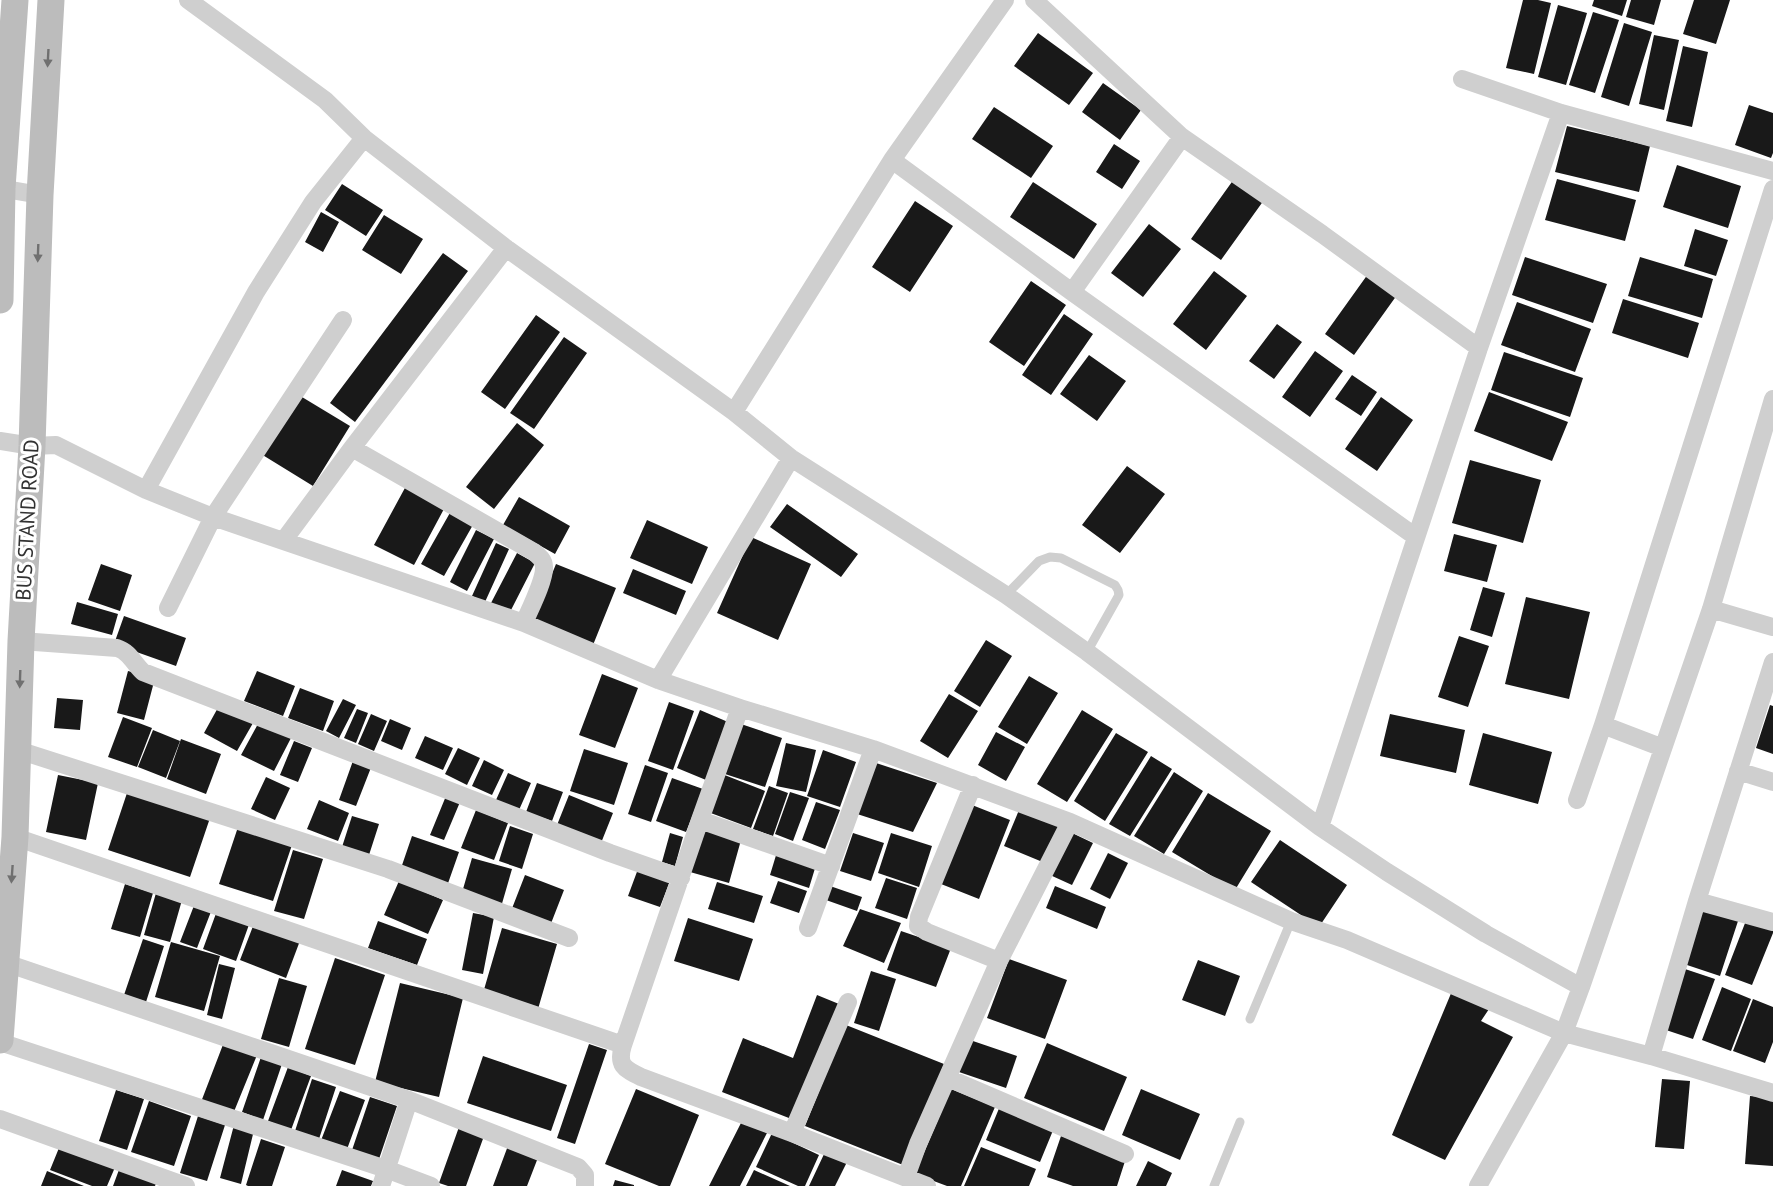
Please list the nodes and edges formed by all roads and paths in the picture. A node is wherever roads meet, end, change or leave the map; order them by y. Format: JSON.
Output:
{"nodes":[{"id":1,"x":15,"y":0,"type":"edge"},
{"id":2,"x":51,"y":0,"type":"edge"},
{"id":3,"x":188,"y":0,"type":"edge"},
{"id":4,"x":1005,"y":0,"type":"edge"},
{"id":5,"x":1035,"y":0,"type":"edge"},
{"id":6,"x":1462,"y":79,"type":"dead end"},
{"id":7,"x":1561,"y":113,"type":"junction"},
{"id":8,"x":364,"y":138,"type":"junction"},
{"id":9,"x":1182,"y":138,"type":"junction"},
{"id":10,"x":892,"y":160,"type":"junction"},
{"id":11,"x":1773,"y":171,"type":"edge"},
{"id":12,"x":1,"y":188,"type":"edge"},
{"id":13,"x":1773,"y":189,"type":"edge"},
{"id":14,"x":40,"y":195,"type":"junction"},
{"id":15,"x":506,"y":248,"type":"junction"},
{"id":16,"x":1072,"y":292,"type":"junction"},
{"id":17,"x":0,"y":293,"type":"edge"},
{"id":18,"x":0,"y":300,"type":"edge"},
{"id":19,"x":343,"y":320,"type":"dead end"},
{"id":20,"x":1479,"y":348,"type":"junction"},
{"id":21,"x":1773,"y":399,"type":"edge"},
{"id":22,"x":734,"y":412,"type":"junction"},
{"id":23,"x":0,"y":441,"type":"edge"},
{"id":24,"x":32,"y":446,"type":"junction"},
{"id":25,"x":352,"y":448,"type":"junction"},
{"id":26,"x":791,"y":458,"type":"junction"},
{"id":27,"x":146,"y":490,"type":"junction"},
{"id":28,"x":213,"y":517,"type":"junction"},
{"id":29,"x":1416,"y":537,"type":"junction"},
{"id":30,"x":284,"y":540,"type":"junction"},
{"id":31,"x":1006,"y":595,"type":"junction"},
{"id":32,"x":168,"y":608,"type":"dead end"},
{"id":33,"x":1711,"y":609,"type":"junction"},
{"id":34,"x":524,"y":623,"type":"junction"},
{"id":35,"x":1773,"y":627,"type":"edge"},
{"id":36,"x":21,"y":641,"type":"junction"},
{"id":37,"x":1087,"y":652,"type":"junction"},
{"id":38,"x":1773,"y":662,"type":"edge"},
{"id":39,"x":658,"y":680,"type":"junction"},
{"id":40,"x":740,"y":708,"type":"junction"},
{"id":41,"x":1603,"y":725,"type":"junction"},
{"id":42,"x":1663,"y":747,"type":"junction"},
{"id":43,"x":873,"y":749,"type":"junction"},
{"id":44,"x":18,"y":750,"type":"junction"},
{"id":45,"x":1738,"y":771,"type":"junction"},
{"id":46,"x":1773,"y":782,"type":"edge"},
{"id":47,"x":973,"y":785,"type":"junction"},
{"id":48,"x":8,"y":795,"type":"edge"},
{"id":49,"x":1577,"y":800,"type":"dead end"},
{"id":50,"x":700,"y":820,"type":"junction"},
{"id":51,"x":1070,"y":822,"type":"junction"},
{"id":52,"x":1320,"y":827,"type":"junction"},
{"id":53,"x":15,"y":837,"type":"junction"},
{"id":54,"x":831,"y":866,"type":"junction"},
{"id":55,"x":681,"y":878,"type":"junction"},
{"id":56,"x":1697,"y":901,"type":"junction"},
{"id":57,"x":1291,"y":921,"type":"junction"},
{"id":58,"x":1773,"y":922,"type":"edge"},
{"id":59,"x":808,"y":928,"type":"dead end"},
{"id":60,"x":568,"y":938,"type":"dead end"},
{"id":61,"x":999,"y":961,"type":"junction"},
{"id":62,"x":6,"y":963,"type":"junction"},
{"id":63,"x":1581,"y":987,"type":"junction"},
{"id":64,"x":848,"y":1002,"type":"dead end"},
{"id":65,"x":1250,"y":1019,"type":"dead end"},
{"id":66,"x":1564,"y":1033,"type":"junction"},
{"id":67,"x":0,"y":1041,"type":"edge"},
{"id":68,"x":623,"y":1045,"type":"junction"},
{"id":69,"x":1651,"y":1056,"type":"junction"},
{"id":70,"x":948,"y":1078,"type":"junction"},
{"id":71,"x":1773,"y":1093,"type":"edge"},
{"id":72,"x":409,"y":1100,"type":"junction"},
{"id":73,"x":0,"y":1119,"type":"edge"},
{"id":74,"x":1240,"y":1122,"type":"dead end"},
{"id":75,"x":792,"y":1133,"type":"junction"},
{"id":76,"x":1125,"y":1154,"type":"dead end"},
{"id":77,"x":906,"y":1177,"type":"junction"},
{"id":78,"x":383,"y":1178,"type":"edge"},
{"id":79,"x":186,"y":1186,"type":"edge"},
{"id":80,"x":431,"y":1186,"type":"edge"},
{"id":81,"x":585,"y":1186,"type":"edge"},
{"id":82,"x":927,"y":1186,"type":"edge"},
{"id":83,"x":1214,"y":1186,"type":"edge"},
{"id":84,"x":1478,"y":1186,"type":"edge"}],
"edges":[{"from":1,"to":12,"type":"street"},
{"from":2,"to":14,"type":"street","name":"BUS STAND ROAD","one_way":true},
{"from":3,"to":8,"type":"street"},
{"from":4,"to":10,"type":"street"},
{"from":5,"to":9,"type":"street"},
{"from":6,"to":7,"type":"street"},
{"from":7,"to":11,"type":"street"},
{"from":7,"to":20,"type":"street"},
{"from":8,"to":15,"type":"street"},
{"from":8,"to":27,"type":"street"},
{"from":9,"to":16,"type":"street"},
{"from":9,"to":20,"type":"street"},
{"from":10,"to":16,"type":"street"},
{"from":10,"to":22,"type":"street"},
{"from":12,"to":14,"type":"street"},
{"from":12,"to":17,"type":"street"},
{"from":13,"to":41,"type":"street"},
{"from":14,"to":24,"type":"street","name":"BUS STAND ROAD","one_way":true},
{"from":15,"to":22,"type":"street"},
{"from":15,"to":25,"type":"street"},
{"from":16,"to":29,"type":"street"},
{"from":17,"to":18,"type":"street"},
{"from":19,"to":28,"type":"street"},
{"from":20,"to":29,"type":"street"},
{"from":21,"to":33,"type":"street"},
{"from":22,"to":26,"type":"street"},
{"from":23,"to":24,"type":"street"},
{"from":24,"to":27,"type":"street"},
{"from":24,"to":36,"type":"street","name":"BUS STAND ROAD"},
{"from":25,"to":30,"type":"street"},
{"from":25,"to":34,"type":"street"},
{"from":26,"to":31,"type":"street"},
{"from":26,"to":39,"type":"street"},
{"from":27,"to":28,"type":"street"},
{"from":28,"to":30,"type":"street"},
{"from":28,"to":32,"type":"street"},
{"from":29,"to":52,"type":"street"},
{"from":30,"to":34,"type":"street"},
{"from":31,"to":37,"type":"street"},
{"from":31,"to":37,"type":"lane"},
{"from":33,"to":35,"type":"street"},
{"from":33,"to":42,"type":"street"},
{"from":34,"to":39,"type":"street"},
{"from":36,"to":44,"type":"street","name":"BUS STAND ROAD","one_way":true},
{"from":36,"to":55,"type":"street"},
{"from":37,"to":52,"type":"street"},
{"from":38,"to":45,"type":"street"},
{"from":39,"to":40,"type":"street"},
{"from":40,"to":43,"type":"street"},
{"from":40,"to":50,"type":"street"},
{"from":41,"to":42,"type":"street"},
{"from":41,"to":49,"type":"street"},
{"from":42,"to":63,"type":"street"},
{"from":43,"to":47,"type":"street"},
{"from":43,"to":54,"type":"street"},
{"from":44,"to":48,"type":"street","name":"BUS STAND ROAD"},
{"from":44,"to":60,"type":"street"},
{"from":45,"to":46,"type":"street"},
{"from":45,"to":56,"type":"street"},
{"from":47,"to":51,"type":"street"},
{"from":47,"to":61,"type":"street"},
{"from":48,"to":53,"type":"street","name":"BUS STAND ROAD"},
{"from":50,"to":54,"type":"street"},
{"from":50,"to":55,"type":"street"},
{"from":51,"to":57,"type":"street"},
{"from":51,"to":61,"type":"street"},
{"from":52,"to":63,"type":"street"},
{"from":53,"to":62,"type":"street","name":"BUS STAND ROAD","one_way":true},
{"from":53,"to":68,"type":"street"},
{"from":54,"to":59,"type":"street"},
{"from":55,"to":68,"type":"street"},
{"from":56,"to":58,"type":"street"},
{"from":56,"to":69,"type":"street"},
{"from":57,"to":65,"type":"lane"},
{"from":57,"to":66,"type":"street"},
{"from":61,"to":70,"type":"street"},
{"from":62,"to":67,"type":"street","name":"BUS STAND ROAD"},
{"from":62,"to":72,"type":"street"},
{"from":63,"to":66,"type":"street"},
{"from":64,"to":75,"type":"street"},
{"from":66,"to":69,"type":"street"},
{"from":66,"to":84,"type":"street"},
{"from":67,"to":78,"type":"street"},
{"from":68,"to":75,"type":"street"},
{"from":69,"to":71,"type":"street"},
{"from":70,"to":76,"type":"street"},
{"from":70,"to":77,"type":"street"},
{"from":72,"to":78,"type":"street"},
{"from":72,"to":81,"type":"street"},
{"from":73,"to":79,"type":"street"},
{"from":74,"to":83,"type":"lane"},
{"from":75,"to":77,"type":"street"},
{"from":77,"to":82,"type":"street"},
{"from":78,"to":80,"type":"street"}]}
